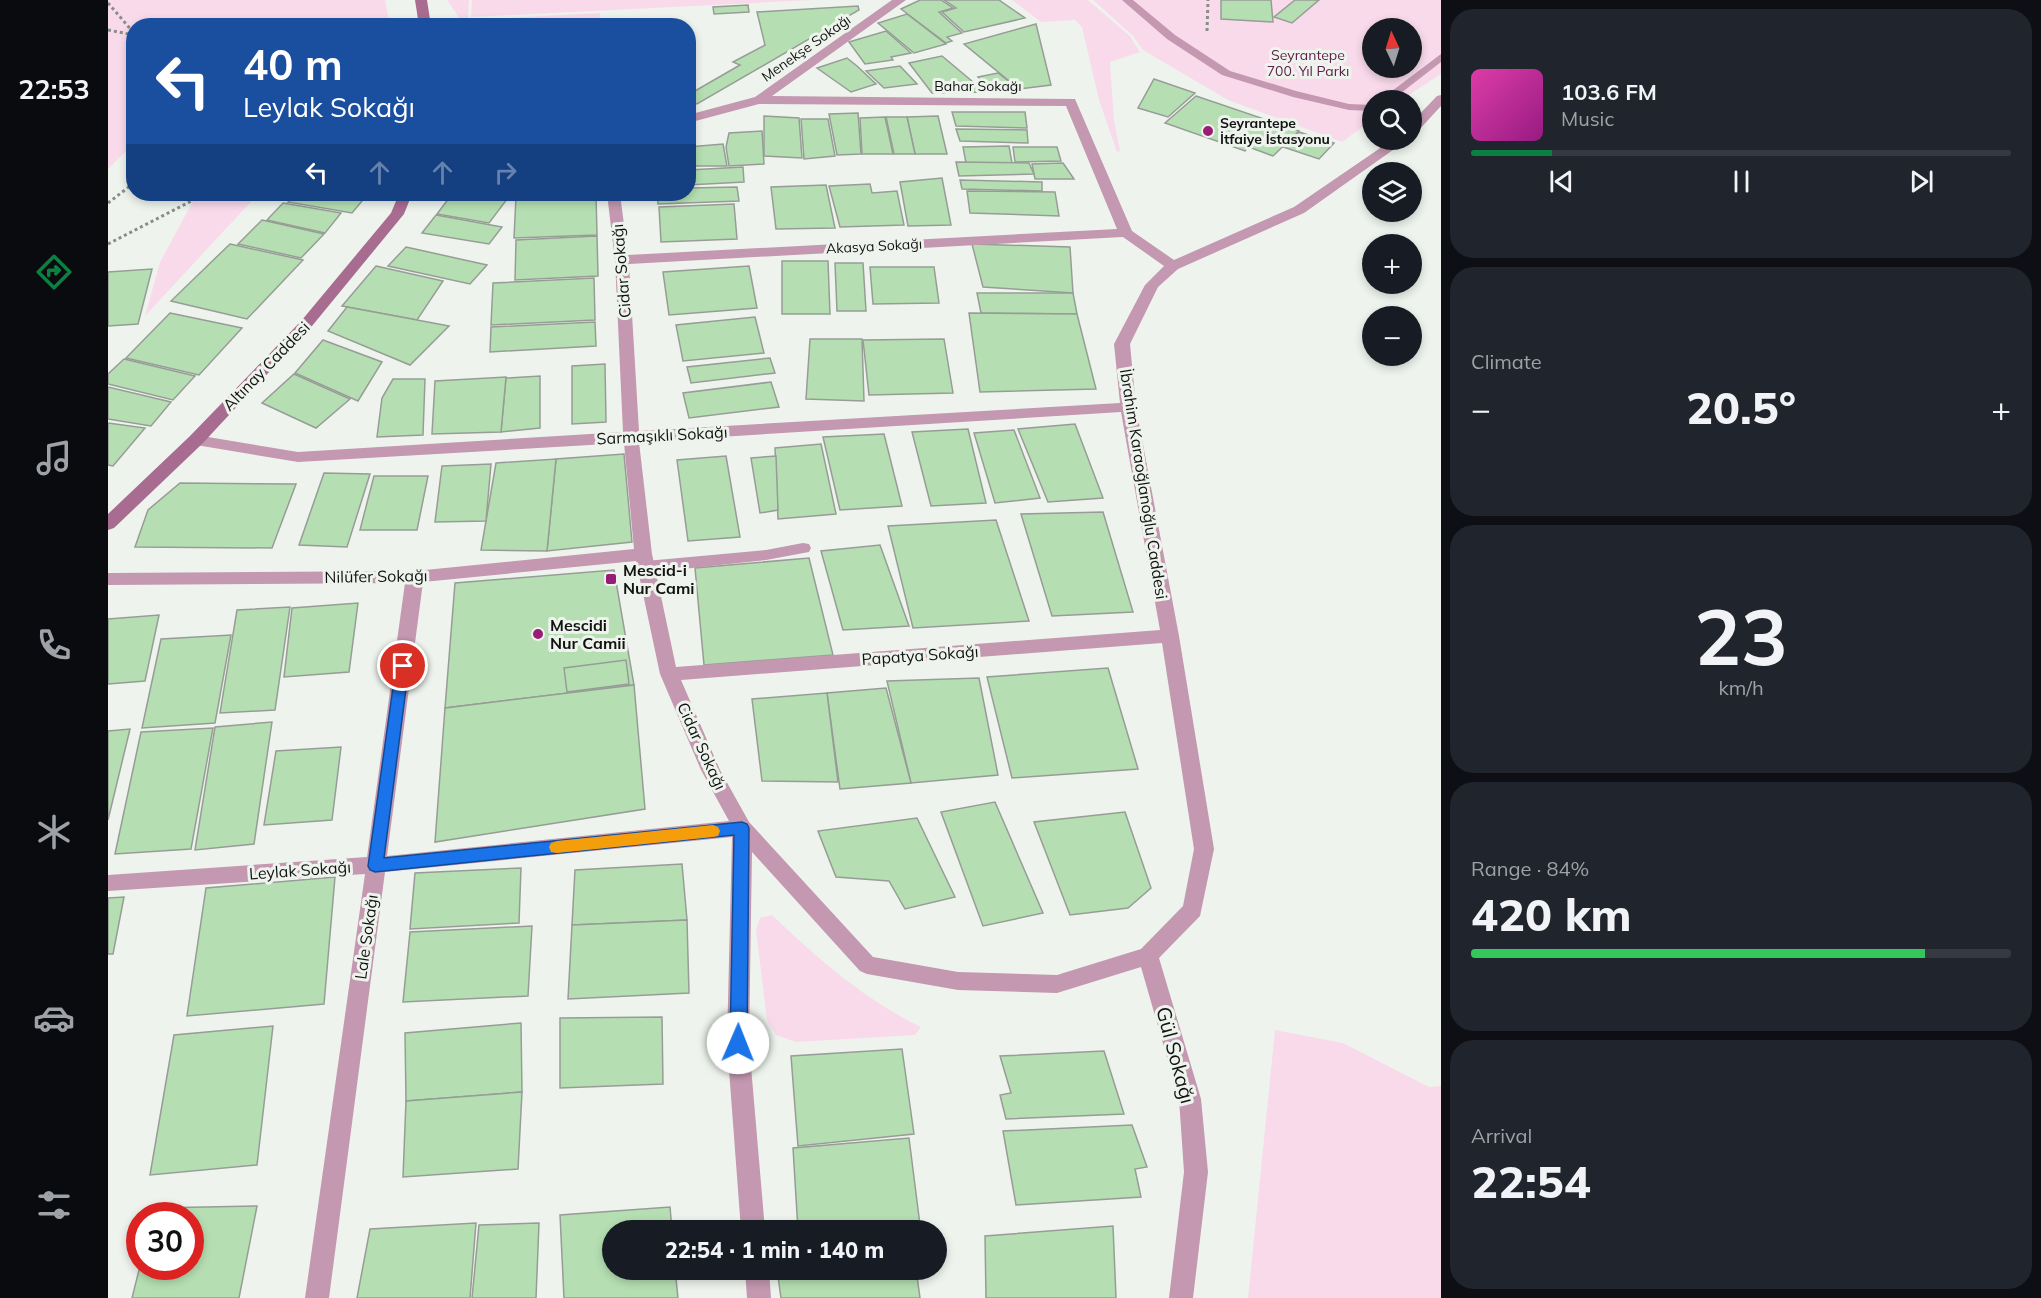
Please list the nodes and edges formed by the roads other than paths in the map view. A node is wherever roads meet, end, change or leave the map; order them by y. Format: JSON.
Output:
{"nodes":[{"id":1,"x":421,"y":0,"type":"edge"},
{"id":2,"x":900,"y":0,"type":"edge"},
{"id":3,"x":1127,"y":0,"type":"edge"},
{"id":4,"x":423,"y":18,"type":"edge"},
{"id":5,"x":1441,"y":57,"type":"edge"},
{"id":6,"x":1398,"y":90,"type":"edge"},
{"id":7,"x":1441,"y":99,"type":"edge"},
{"id":8,"x":759,"y":100,"type":"junction"},
{"id":9,"x":1362,"y":108,"type":"edge"},
{"id":10,"x":696,"y":116,"type":"edge"},
{"id":11,"x":1422,"y":119,"type":"edge"},
{"id":12,"x":1386,"y":150,"type":"edge"},
{"id":13,"x":402,"y":201,"type":"edge"},
{"id":14,"x":614,"y":201,"type":"edge"},
{"id":15,"x":1126,"y":232,"type":"junction"},
{"id":16,"x":622,"y":260,"type":"junction"},
{"id":17,"x":1173,"y":266,"type":"junction"},
{"id":18,"x":1128,"y":407,"type":"junction"},
{"id":19,"x":632,"y":436,"type":"junction"},
{"id":20,"x":196,"y":440,"type":"junction"},
{"id":21,"x":108,"y":524,"type":"edge"},
{"id":22,"x":802,"y":548,"type":"dead end"},
{"id":23,"x":644,"y":561,"type":"junction"},
{"id":24,"x":415,"y":577,"type":"junction"},
{"id":25,"x":108,"y":579,"type":"edge"},
{"id":26,"x":1170,"y":636,"type":"junction"},
{"id":27,"x":669,"y":674,"type":"junction"},
{"id":28,"x":742,"y":828,"type":"junction"},
{"id":29,"x":375,"y":866,"type":"junction"},
{"id":30,"x":108,"y":883,"type":"edge"},
{"id":31,"x":1148,"y":956,"type":"junction"},
{"id":32,"x":752,"y":1220,"type":"edge"},
{"id":33,"x":758,"y":1280,"type":"edge"},
{"id":34,"x":317,"y":1298,"type":"edge"},
{"id":35,"x":759,"y":1298,"type":"edge"},
{"id":36,"x":1181,"y":1298,"type":"edge"}],
"edges":[{"from":1,"to":4,"type":"street"},
{"from":2,"to":8,"type":"street","name":"Menekşe Sokağı"},
{"from":3,"to":9,"type":"lane"},
{"from":5,"to":6,"type":"lane"},
{"from":7,"to":11,"type":"street"},
{"from":8,"to":10,"type":"street","name":"Bahar Sokağı"},
{"from":8,"to":15,"type":"street","name":"Bahar Sokağı"},
{"from":12,"to":17,"type":"street","name":"İbrahim Karaoğlanoğlu Caddesi"},
{"from":13,"to":20,"type":"street","name":"Altınay Caddesi"},
{"from":14,"to":16,"type":"street","name":"Cidar Sokağı"},
{"from":15,"to":16,"type":"street","name":"Akasya Sokağı"},
{"from":15,"to":17,"type":"street"},
{"from":16,"to":19,"type":"street","name":"Cidar Sokağı"},
{"from":17,"to":18,"type":"street","name":"İbrahim Karaoğlanoğlu Caddesi"},
{"from":18,"to":19,"type":"street","name":"Sarmaşıklı Sokağı"},
{"from":18,"to":26,"type":"street","name":"İbrahim Karaoğlanoğlu Caddesi"},
{"from":19,"to":20,"type":"street","name":"Sarmaşıklı Sokağı"},
{"from":19,"to":23,"type":"street","name":"Cidar Sokağı"},
{"from":20,"to":21,"type":"street","name":"Altınay Caddesi"},
{"from":22,"to":23,"type":"lane"},
{"from":23,"to":24,"type":"street","name":"Nilüfer Sokağı"},
{"from":23,"to":27,"type":"street","name":"Cidar Sokağı"},
{"from":24,"to":25,"type":"street","name":"Nilüfer Sokağı"},
{"from":24,"to":29,"type":"street","name":"Lale Sokağı"},
{"from":26,"to":27,"type":"street","name":"Papatya Sokağı"},
{"from":26,"to":31,"type":"street","name":"İbrahim Karaoğlanoğlu Caddesi"},
{"from":27,"to":28,"type":"street","name":"Cidar Sokağı"},
{"from":28,"to":29,"type":"street","name":"Leylak Sokağı"},
{"from":28,"to":31,"type":"street","name":"Cidar Sokağı"},
{"from":28,"to":32,"type":"street"},
{"from":29,"to":30,"type":"street","name":"Leylak Sokağı"},
{"from":29,"to":34,"type":"street","name":"Lale Sokağı"},
{"from":31,"to":36,"type":"street","name":"Gül Sokağı"},
{"from":33,"to":35,"type":"street"}]}
